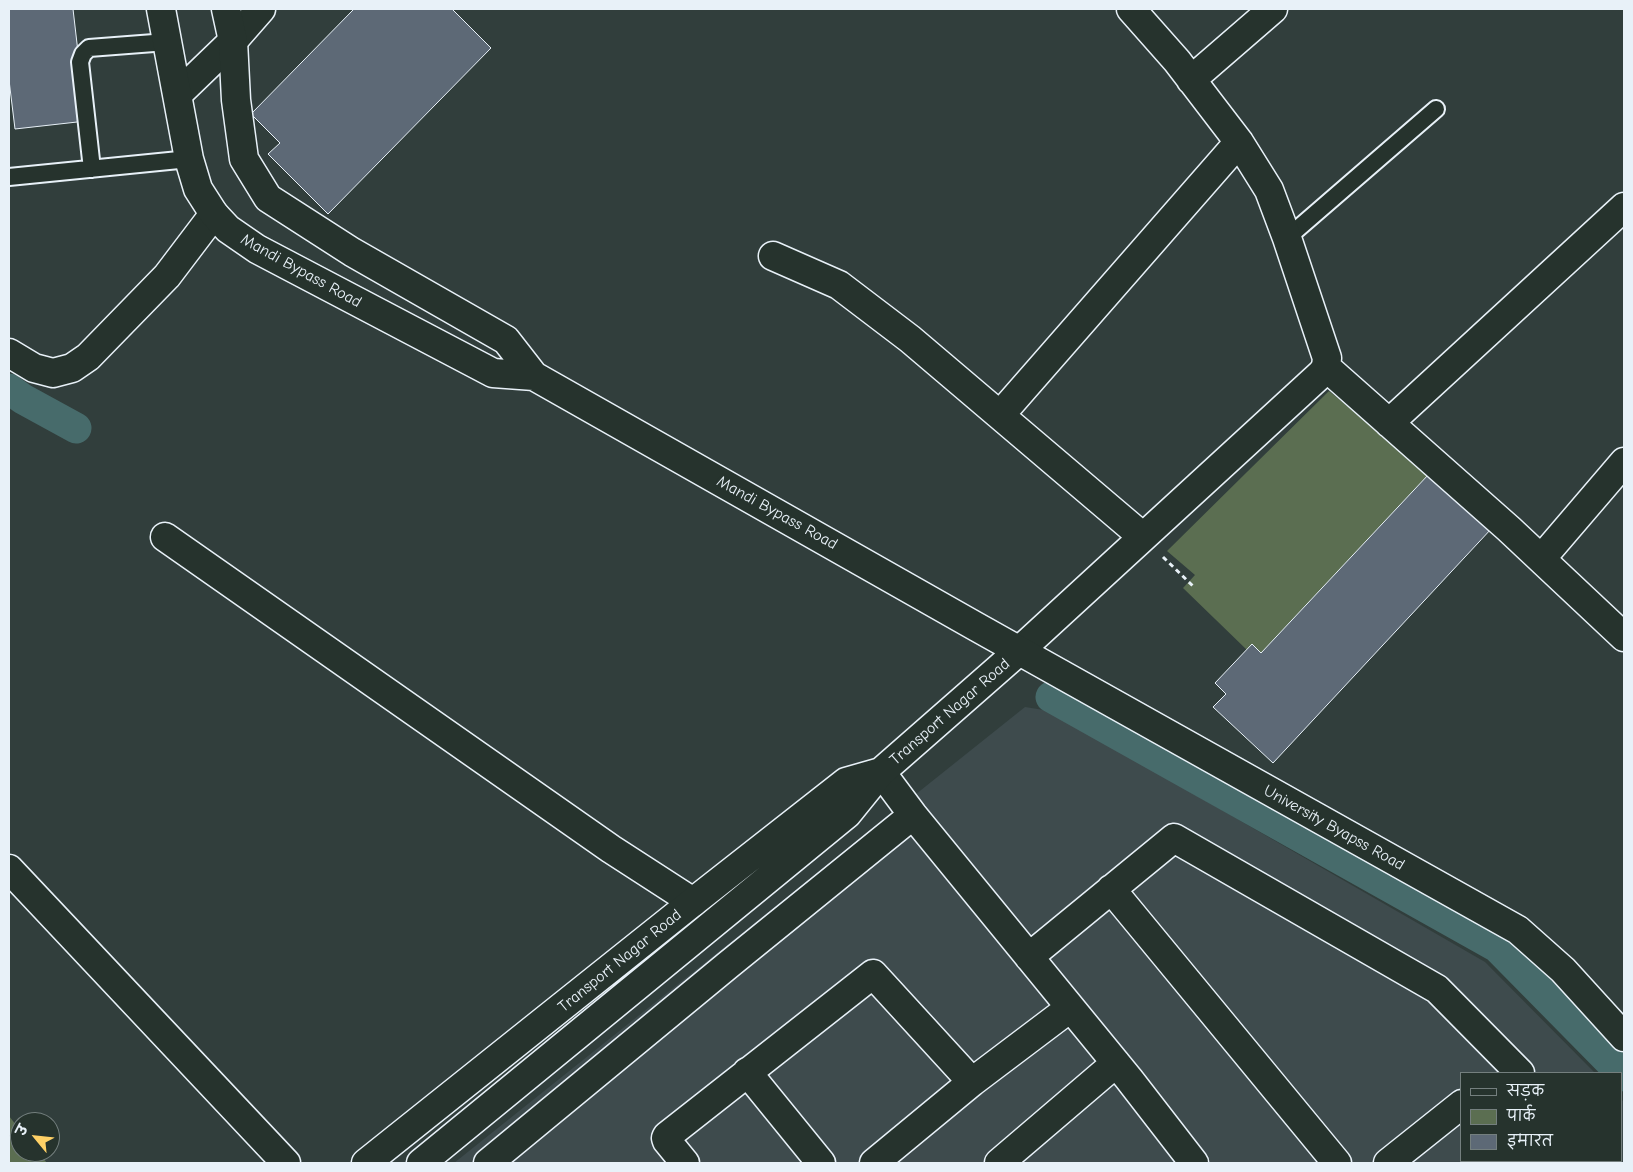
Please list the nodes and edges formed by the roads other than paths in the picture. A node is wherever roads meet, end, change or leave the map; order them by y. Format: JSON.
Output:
{"nodes":[{"id":1,"x":226,"y":9,"type":"edge"},
{"id":2,"x":261,"y":9,"type":"edge"},
{"id":3,"x":1131,"y":9,"type":"edge"},
{"id":4,"x":1273,"y":9,"type":"edge"},
{"id":5,"x":164,"y":10,"type":"edge"},
{"id":6,"x":232,"y":41,"type":"junction"},
{"id":7,"x":167,"y":42,"type":"junction"},
{"id":8,"x":1191,"y":80,"type":"junction"},
{"id":9,"x":178,"y":94,"type":"junction"},
{"id":10,"x":1436,"y":110,"type":"dead end"},
{"id":11,"x":1239,"y":142,"type":"junction"},
{"id":12,"x":189,"y":159,"type":"junction"},
{"id":13,"x":92,"y":168,"type":"junction"},
{"id":14,"x":9,"y":177,"type":"edge"},
{"id":15,"x":1624,"y":207,"type":"edge"},
{"id":16,"x":214,"y":214,"type":"junction"},
{"id":17,"x":1286,"y":238,"type":"junction"},
{"id":18,"x":773,"y":256,"type":"dead end"},
{"id":19,"x":9,"y":353,"type":"edge"},
{"id":20,"x":1326,"y":367,"type":"junction"},
{"id":21,"x":534,"y":376,"type":"junction"},
{"id":22,"x":1001,"y":414,"type":"junction"},
{"id":23,"x":1389,"y":423,"type":"junction"},
{"id":24,"x":1624,"y":462,"type":"edge"},
{"id":25,"x":165,"y":537,"type":"dead end"},
{"id":26,"x":1143,"y":537,"type":"junction"},
{"id":27,"x":1541,"y":559,"type":"junction"},
{"id":28,"x":1624,"y":637,"type":"edge"},
{"id":29,"x":1019,"y":651,"type":"junction"},
{"id":30,"x":881,"y":772,"type":"junction"},
{"id":31,"x":914,"y":815,"type":"junction"},
{"id":32,"x":9,"y":869,"type":"edge"},
{"id":33,"x":1111,"y":889,"type":"junction"},
{"id":34,"x":693,"y":902,"type":"junction"},
{"id":35,"x":1029,"y":957,"type":"junction"},
{"id":36,"x":1070,"y":1008,"type":"junction"},
{"id":37,"x":1624,"y":1037,"type":"edge"},
{"id":38,"x":1116,"y":1063,"type":"junction"},
{"id":39,"x":1511,"y":1070,"type":"edge"},
{"id":40,"x":747,"y":1072,"type":"junction"},
{"id":41,"x":972,"y":1082,"type":"junction"},
{"id":42,"x":1460,"y":1106,"type":"edge"},
{"id":43,"x":493,"y":1162,"type":"edge"},
{"id":44,"x":286,"y":1163,"type":"edge"},
{"id":45,"x":366,"y":1163,"type":"edge"},
{"id":46,"x":420,"y":1163,"type":"edge"},
{"id":47,"x":685,"y":1163,"type":"edge"},
{"id":48,"x":821,"y":1163,"type":"edge"},
{"id":49,"x":874,"y":1163,"type":"edge"},
{"id":50,"x":999,"y":1163,"type":"edge"},
{"id":51,"x":1194,"y":1163,"type":"edge"},
{"id":52,"x":1337,"y":1163,"type":"edge"},
{"id":53,"x":1388,"y":1163,"type":"edge"}],
"edges":[{"from":1,"to":6,"type":"street","name":"Mandi Bypass Road"},
{"from":2,"to":6,"type":"street"},
{"from":3,"to":8,"type":"street"},
{"from":4,"to":8,"type":"street"},
{"from":5,"to":7,"type":"street","name":"Mandi Bypass Road"},
{"from":6,"to":9,"type":"street"},
{"from":6,"to":21,"type":"street","name":"Mandi Bypass Road"},
{"from":7,"to":9,"type":"street","name":"Mandi Bypass Road"},
{"from":7,"to":13,"type":"lane"},
{"from":8,"to":11,"type":"street"},
{"from":9,"to":12,"type":"street","name":"Mandi Bypass Road"},
{"from":10,"to":17,"type":"lane"},
{"from":11,"to":17,"type":"street"},
{"from":11,"to":22,"type":"street"},
{"from":12,"to":13,"type":"lane"},
{"from":12,"to":16,"type":"street","name":"Mandi Bypass Road"},
{"from":13,"to":14,"type":"lane"},
{"from":15,"to":23,"type":"street"},
{"from":16,"to":19,"type":"street"},
{"from":16,"to":21,"type":"street","name":"Mandi Bypass Road"},
{"from":17,"to":20,"type":"street"},
{"from":18,"to":22,"type":"street"},
{"from":20,"to":23,"type":"street"},
{"from":20,"to":26,"type":"street","name":"Transport Nagar Road"},
{"from":21,"to":29,"type":"street","name":"Mandi Bypass Road"},
{"from":22,"to":26,"type":"street"},
{"from":23,"to":27,"type":"street"},
{"from":24,"to":27,"type":"street"},
{"from":25,"to":34,"type":"street"},
{"from":26,"to":29,"type":"street","name":"Transport Nagar Road"},
{"from":27,"to":28,"type":"street"},
{"from":29,"to":30,"type":"street","name":"Transport Nagar Road"},
{"from":29,"to":37,"type":"street","name":"University Byapss Road"},
{"from":30,"to":31,"type":"street"},
{"from":30,"to":34,"type":"street","name":"Transport Nagar Road"},
{"from":30,"to":46,"type":"street","name":"Transport Nagar Road"},
{"from":31,"to":35,"type":"street"},
{"from":31,"to":43,"type":"street"},
{"from":32,"to":44,"type":"street"},
{"from":33,"to":35,"type":"street"},
{"from":33,"to":39,"type":"street"},
{"from":33,"to":52,"type":"street"},
{"from":34,"to":45,"type":"street","name":"Transport Nagar Road"},
{"from":35,"to":36,"type":"street"},
{"from":36,"to":38,"type":"street"},
{"from":36,"to":41,"type":"street"},
{"from":38,"to":50,"type":"street"},
{"from":38,"to":51,"type":"street"},
{"from":40,"to":41,"type":"street"},
{"from":40,"to":47,"type":"street"},
{"from":40,"to":48,"type":"street"},
{"from":41,"to":49,"type":"street"},
{"from":42,"to":53,"type":"street"}]}
